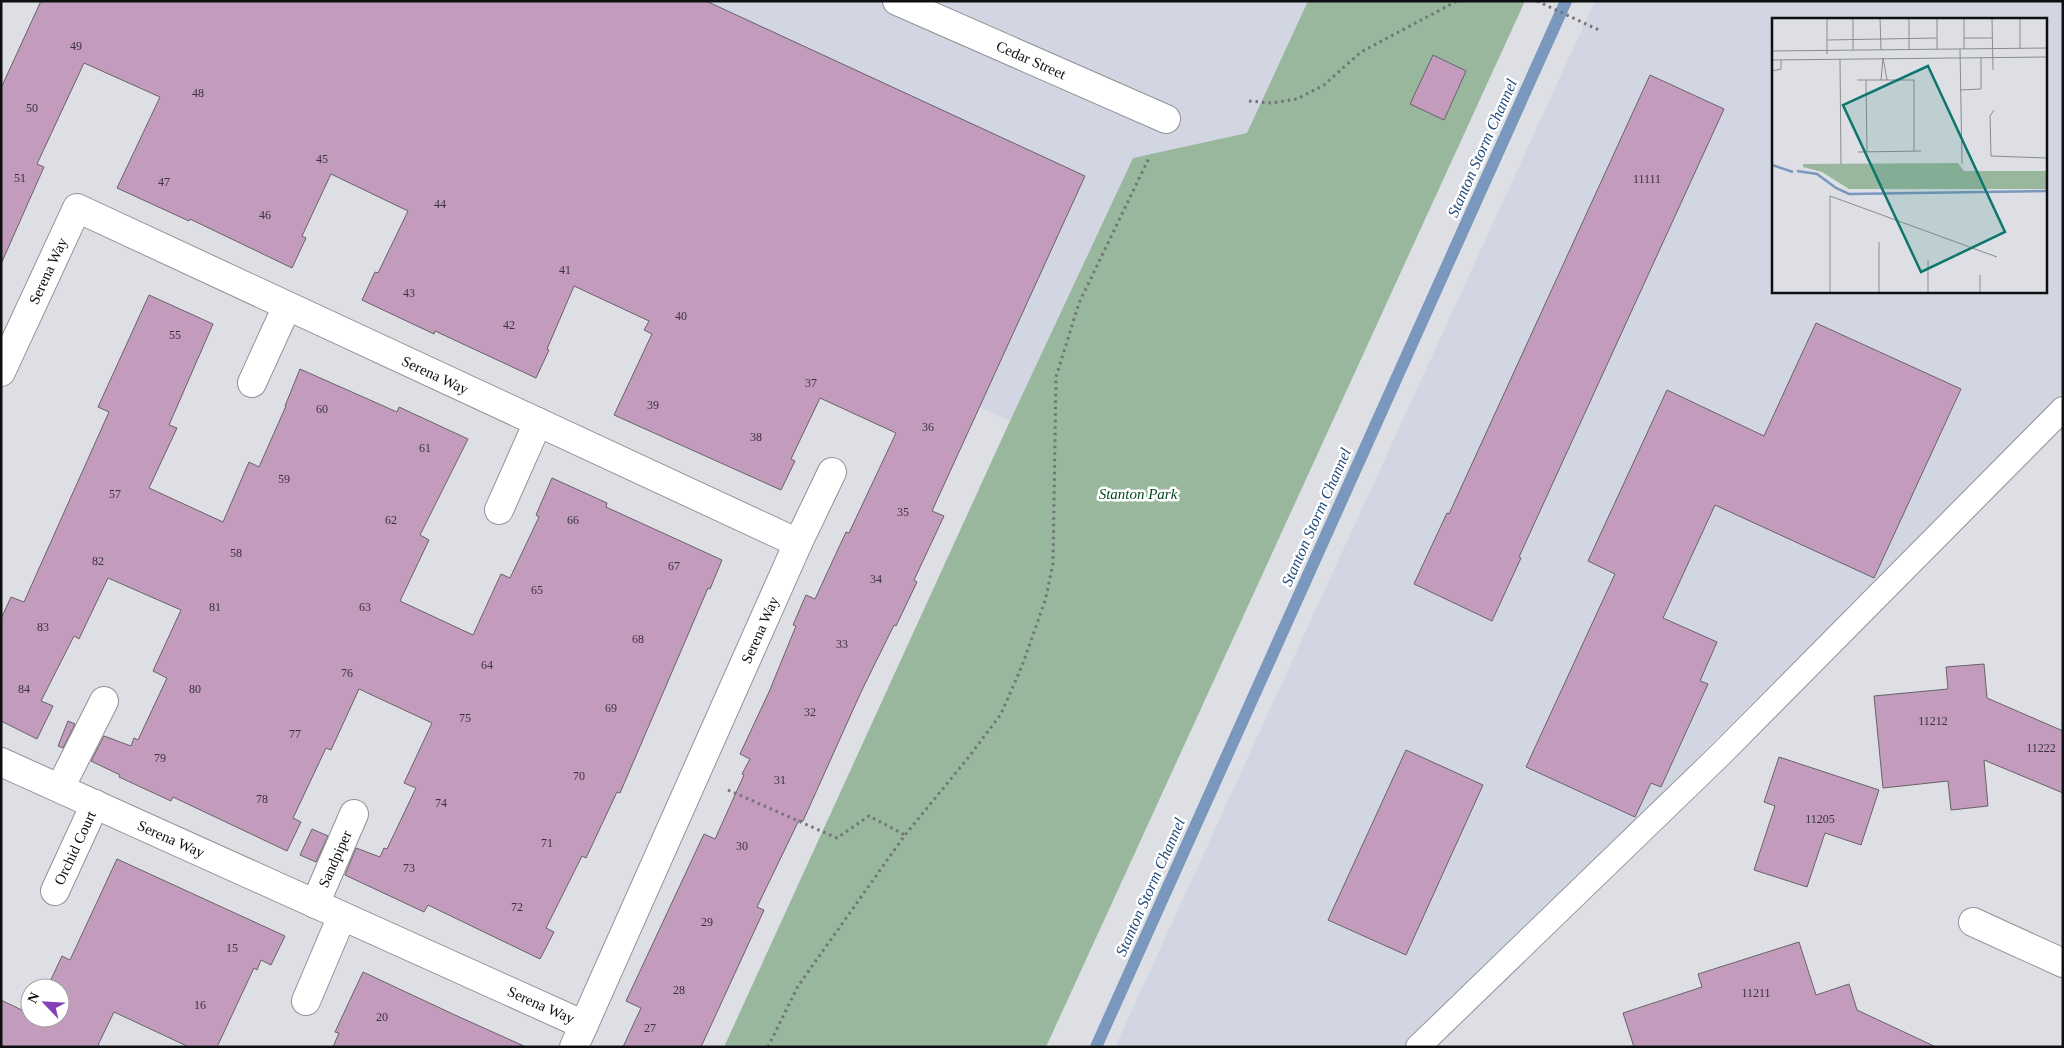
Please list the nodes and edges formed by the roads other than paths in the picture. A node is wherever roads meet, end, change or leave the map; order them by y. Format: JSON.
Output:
{"nodes":[{"id":1,"x":897,"y":1,"type":"edge"},
{"id":2,"x":1166,"y":119,"type":"dead end"},
{"id":3,"x":287,"y":306,"type":"junction"},
{"id":4,"x":1,"y":372,"type":"edge"},
{"id":5,"x":252,"y":383,"type":"dead end"},
{"id":6,"x":2063,"y":408,"type":"edge"},
{"id":7,"x":538,"y":422,"type":"junction"},
{"id":8,"x":832,"y":472,"type":"dead end"},
{"id":9,"x":499,"y":510,"type":"dead end"},
{"id":10,"x":798,"y":543,"type":"junction"},
{"id":11,"x":104,"y":701,"type":"dead end"},
{"id":12,"x":1,"y":762,"type":"edge"},
{"id":13,"x":60,"y":788,"type":"junction"},
{"id":14,"x":95,"y":804,"type":"junction"},
{"id":15,"x":354,"y":814,"type":"dead end"},
{"id":16,"x":55,"y":891,"type":"dead end"},
{"id":17,"x":315,"y":904,"type":"junction"},
{"id":18,"x":342,"y":916,"type":"junction"},
{"id":19,"x":1973,"y":922,"type":"dead end"},
{"id":20,"x":2063,"y":963,"type":"edge"},
{"id":21,"x":306,"y":1001,"type":"dead end"},
{"id":22,"x":579,"y":1036,"type":"edge"},
{"id":23,"x":1418,"y":1047,"type":"edge"}],
"edges":[{"from":1,"to":2,"type":"street","name":"Cedar Street"},
{"from":3,"to":4,"type":"street","name":"Serena Way"},
{"from":3,"to":5,"type":"street"},
{"from":3,"to":7,"type":"street","name":"Serena Way"},
{"from":6,"to":23,"type":"lane"},
{"from":7,"to":9,"type":"street"},
{"from":7,"to":10,"type":"street","name":"Serena Way"},
{"from":8,"to":10,"type":"street"},
{"from":10,"to":22,"type":"street","name":"Serena Way"},
{"from":11,"to":13,"type":"street"},
{"from":12,"to":13,"type":"street","name":"Serena Way"},
{"from":13,"to":14,"type":"street","name":"Serena Way"},
{"from":14,"to":16,"type":"street","name":"Orchid Court"},
{"from":14,"to":17,"type":"street","name":"Serena Way"},
{"from":15,"to":17,"type":"street","name":"Sandpiper"},
{"from":17,"to":18,"type":"street","name":"Serena Way"},
{"from":18,"to":21,"type":"street"},
{"from":18,"to":22,"type":"street","name":"Serena Way"},
{"from":19,"to":20,"type":"street"}]}
